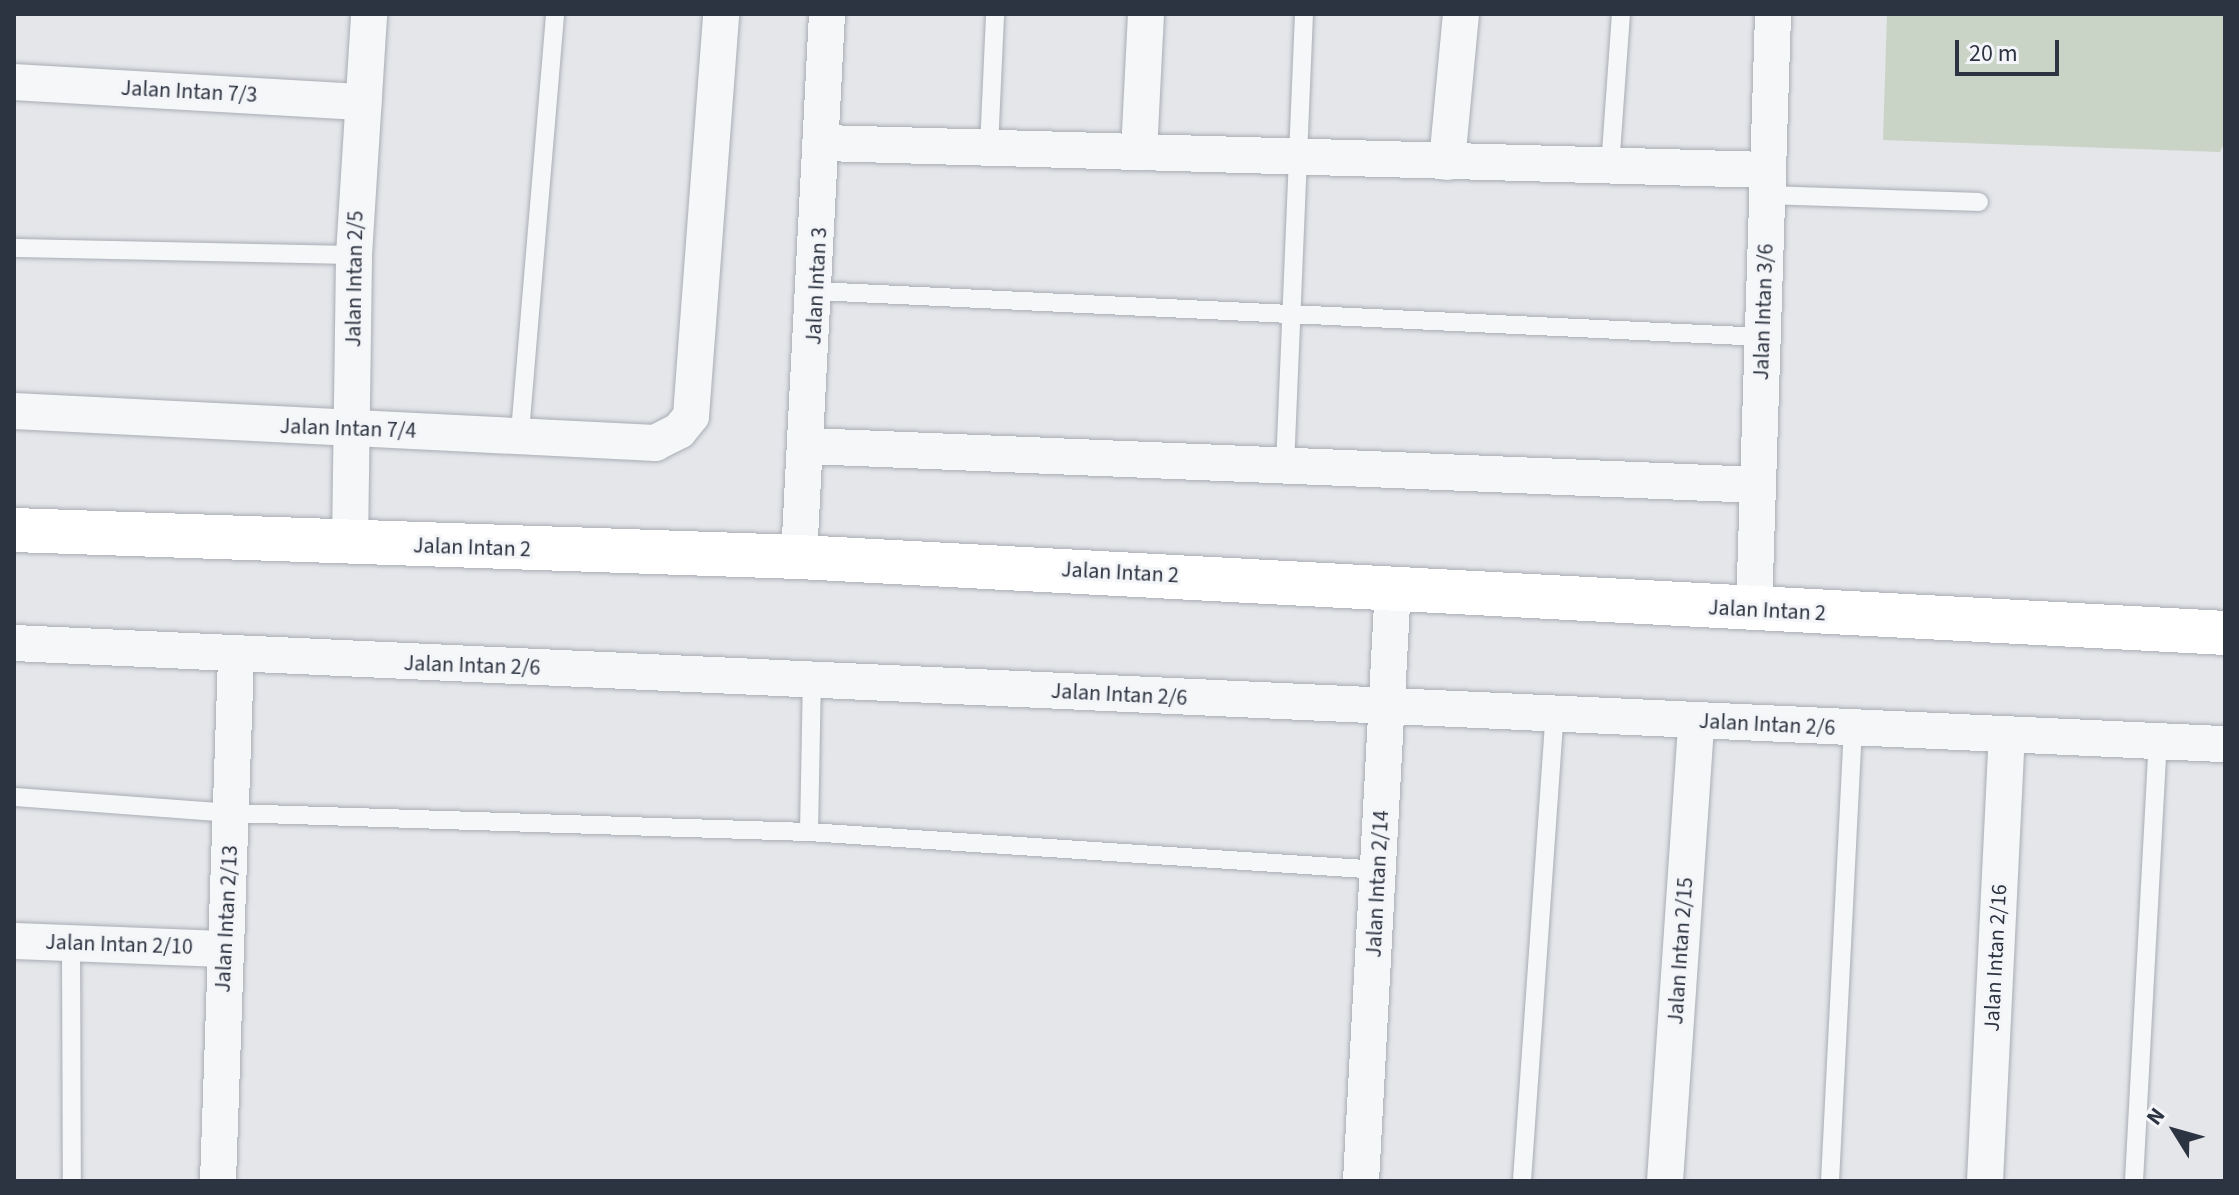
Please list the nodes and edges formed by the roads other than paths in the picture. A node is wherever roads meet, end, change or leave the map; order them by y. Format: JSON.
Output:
{"nodes":[{"id":1,"x":369,"y":14,"type":"edge"},
{"id":2,"x":555,"y":14,"type":"edge"},
{"id":3,"x":721,"y":14,"type":"edge"},
{"id":4,"x":827,"y":14,"type":"edge"},
{"id":5,"x":995,"y":14,"type":"edge"},
{"id":6,"x":1146,"y":14,"type":"edge"},
{"id":7,"x":1304,"y":14,"type":"edge"},
{"id":8,"x":1461,"y":14,"type":"edge"},
{"id":9,"x":1621,"y":14,"type":"edge"},
{"id":10,"x":1773,"y":14,"type":"edge"},
{"id":11,"x":14,"y":82,"type":"edge"},
{"id":12,"x":363,"y":102,"type":"junction"},
{"id":13,"x":824,"y":143,"type":"junction"},
{"id":14,"x":989,"y":148,"type":"junction"},
{"id":15,"x":1139,"y":152,"type":"junction"},
{"id":16,"x":1294,"y":157,"type":"junction"},
{"id":17,"x":1447,"y":162,"type":"junction"},
{"id":18,"x":1610,"y":167,"type":"junction"},
{"id":19,"x":1768,"y":182,"type":"junction"},
{"id":20,"x":1979,"y":202,"type":"dead end"},
{"id":21,"x":14,"y":248,"type":"edge"},
{"id":22,"x":354,"y":255,"type":"junction"},
{"id":23,"x":816,"y":291,"type":"junction"},
{"id":24,"x":1292,"y":315,"type":"junction"},
{"id":25,"x":1764,"y":337,"type":"junction"},
{"id":26,"x":14,"y":411,"type":"edge"},
{"id":27,"x":353,"y":432,"type":"junction"},
{"id":28,"x":520,"y":432,"type":"junction"},
{"id":29,"x":808,"y":446,"type":"junction"},
{"id":30,"x":1285,"y":467,"type":"junction"},
{"id":31,"x":1757,"y":485,"type":"junction"},
{"id":32,"x":14,"y":530,"type":"edge"},
{"id":33,"x":350,"y":545,"type":"junction"},
{"id":34,"x":799,"y":557,"type":"junction"},
{"id":35,"x":1393,"y":587,"type":"junction"},
{"id":36,"x":1754,"y":610,"type":"junction"},
{"id":37,"x":2225,"y":633,"type":"edge"},
{"id":38,"x":14,"y":643,"type":"edge"},
{"id":39,"x":236,"y":657,"type":"junction"},
{"id":40,"x":812,"y":679,"type":"junction"},
{"id":41,"x":1387,"y":708,"type":"junction"},
{"id":42,"x":1555,"y":713,"type":"junction"},
{"id":43,"x":1696,"y":721,"type":"junction"},
{"id":44,"x":1853,"y":729,"type":"junction"},
{"id":45,"x":2007,"y":736,"type":"junction"},
{"id":46,"x":2158,"y":742,"type":"junction"},
{"id":47,"x":2225,"y":744,"type":"edge"},
{"id":48,"x":14,"y":797,"type":"edge"},
{"id":49,"x":232,"y":813,"type":"junction"},
{"id":50,"x":809,"y":832,"type":"junction"},
{"id":51,"x":1379,"y":870,"type":"junction"},
{"id":52,"x":14,"y":941,"type":"edge"},
{"id":53,"x":71,"y":943,"type":"junction"},
{"id":54,"x":224,"y":949,"type":"junction"},
{"id":55,"x":72,"y":1181,"type":"edge"},
{"id":56,"x":218,"y":1181,"type":"edge"},
{"id":57,"x":1361,"y":1181,"type":"edge"},
{"id":58,"x":1522,"y":1181,"type":"edge"},
{"id":59,"x":1665,"y":1181,"type":"edge"},
{"id":60,"x":1830,"y":1181,"type":"edge"},
{"id":61,"x":1985,"y":1181,"type":"edge"},
{"id":62,"x":2134,"y":1181,"type":"edge"}],
"edges":[{"from":1,"to":12,"type":"street","name":"Jalan Intan 2/5"},
{"from":2,"to":28,"type":"lane"},
{"from":3,"to":28,"type":"street","name":"Jalan Intan 7/4"},
{"from":4,"to":13,"type":"street","name":"Jalan Intan 3"},
{"from":5,"to":14,"type":"lane"},
{"from":6,"to":15,"type":"street"},
{"from":7,"to":16,"type":"lane"},
{"from":8,"to":17,"type":"street"},
{"from":9,"to":18,"type":"lane"},
{"from":10,"to":19,"type":"street","name":"Jalan Intan 3/6"},
{"from":11,"to":12,"type":"street","name":"Jalan Intan 7/3"},
{"from":12,"to":22,"type":"street","name":"Jalan Intan 2/5"},
{"from":13,"to":14,"type":"street"},
{"from":13,"to":23,"type":"street","name":"Jalan Intan 3"},
{"from":14,"to":15,"type":"street"},
{"from":15,"to":16,"type":"street"},
{"from":16,"to":17,"type":"street"},
{"from":16,"to":24,"type":"lane"},
{"from":17,"to":18,"type":"street"},
{"from":18,"to":19,"type":"street"},
{"from":19,"to":20,"type":"lane"},
{"from":19,"to":25,"type":"street","name":"Jalan Intan 3/6"},
{"from":21,"to":22,"type":"lane"},
{"from":22,"to":27,"type":"street","name":"Jalan Intan 2/5"},
{"from":23,"to":24,"type":"lane"},
{"from":23,"to":29,"type":"street","name":"Jalan Intan 3"},
{"from":24,"to":25,"type":"lane"},
{"from":24,"to":30,"type":"lane"},
{"from":25,"to":31,"type":"street","name":"Jalan Intan 3/6"},
{"from":26,"to":27,"type":"street","name":"Jalan Intan 7/4"},
{"from":27,"to":28,"type":"street","name":"Jalan Intan 7/4"},
{"from":27,"to":33,"type":"street","name":"Jalan Intan 2/5"},
{"from":29,"to":30,"type":"street"},
{"from":29,"to":34,"type":"street","name":"Jalan Intan 3"},
{"from":30,"to":31,"type":"street"},
{"from":31,"to":36,"type":"street","name":"Jalan Intan 3/6"},
{"from":32,"to":33,"type":"street","name":"Jalan Intan 2"},
{"from":33,"to":34,"type":"street","name":"Jalan Intan 2"},
{"from":34,"to":35,"type":"street","name":"Jalan Intan 2"},
{"from":35,"to":36,"type":"street","name":"Jalan Intan 2"},
{"from":35,"to":41,"type":"street","name":"Jalan Intan 2/14"},
{"from":36,"to":37,"type":"street","name":"Jalan Intan 2"},
{"from":38,"to":39,"type":"street","name":"Jalan Intan 2/6"},
{"from":39,"to":40,"type":"street","name":"Jalan Intan 2/6"},
{"from":39,"to":49,"type":"street","name":"Jalan Intan 2/13"},
{"from":40,"to":41,"type":"street","name":"Jalan Intan 2/6"},
{"from":40,"to":50,"type":"lane"},
{"from":41,"to":42,"type":"street","name":"Jalan Intan 2/6"},
{"from":41,"to":51,"type":"street","name":"Jalan Intan 2/14"},
{"from":42,"to":43,"type":"street","name":"Jalan Intan 2/6"},
{"from":42,"to":58,"type":"lane"},
{"from":43,"to":44,"type":"street","name":"Jalan Intan 2/6"},
{"from":43,"to":59,"type":"street","name":"Jalan Intan 2/15"},
{"from":44,"to":45,"type":"street","name":"Jalan Intan 2/6"},
{"from":44,"to":60,"type":"lane"},
{"from":45,"to":46,"type":"street","name":"Jalan Intan 2/6"},
{"from":45,"to":61,"type":"street","name":"Jalan Intan 2/16"},
{"from":46,"to":47,"type":"street","name":"Jalan Intan 2/6"},
{"from":46,"to":62,"type":"lane"},
{"from":48,"to":49,"type":"lane"},
{"from":49,"to":50,"type":"lane"},
{"from":49,"to":54,"type":"street","name":"Jalan Intan 2/13"},
{"from":50,"to":51,"type":"lane"},
{"from":51,"to":57,"type":"street","name":"Jalan Intan 2/14"},
{"from":52,"to":53,"type":"street","name":"Jalan Intan 2/10"},
{"from":53,"to":54,"type":"street","name":"Jalan Intan 2/10"},
{"from":53,"to":55,"type":"lane"},
{"from":54,"to":56,"type":"street","name":"Jalan Intan 2/13"}]}
